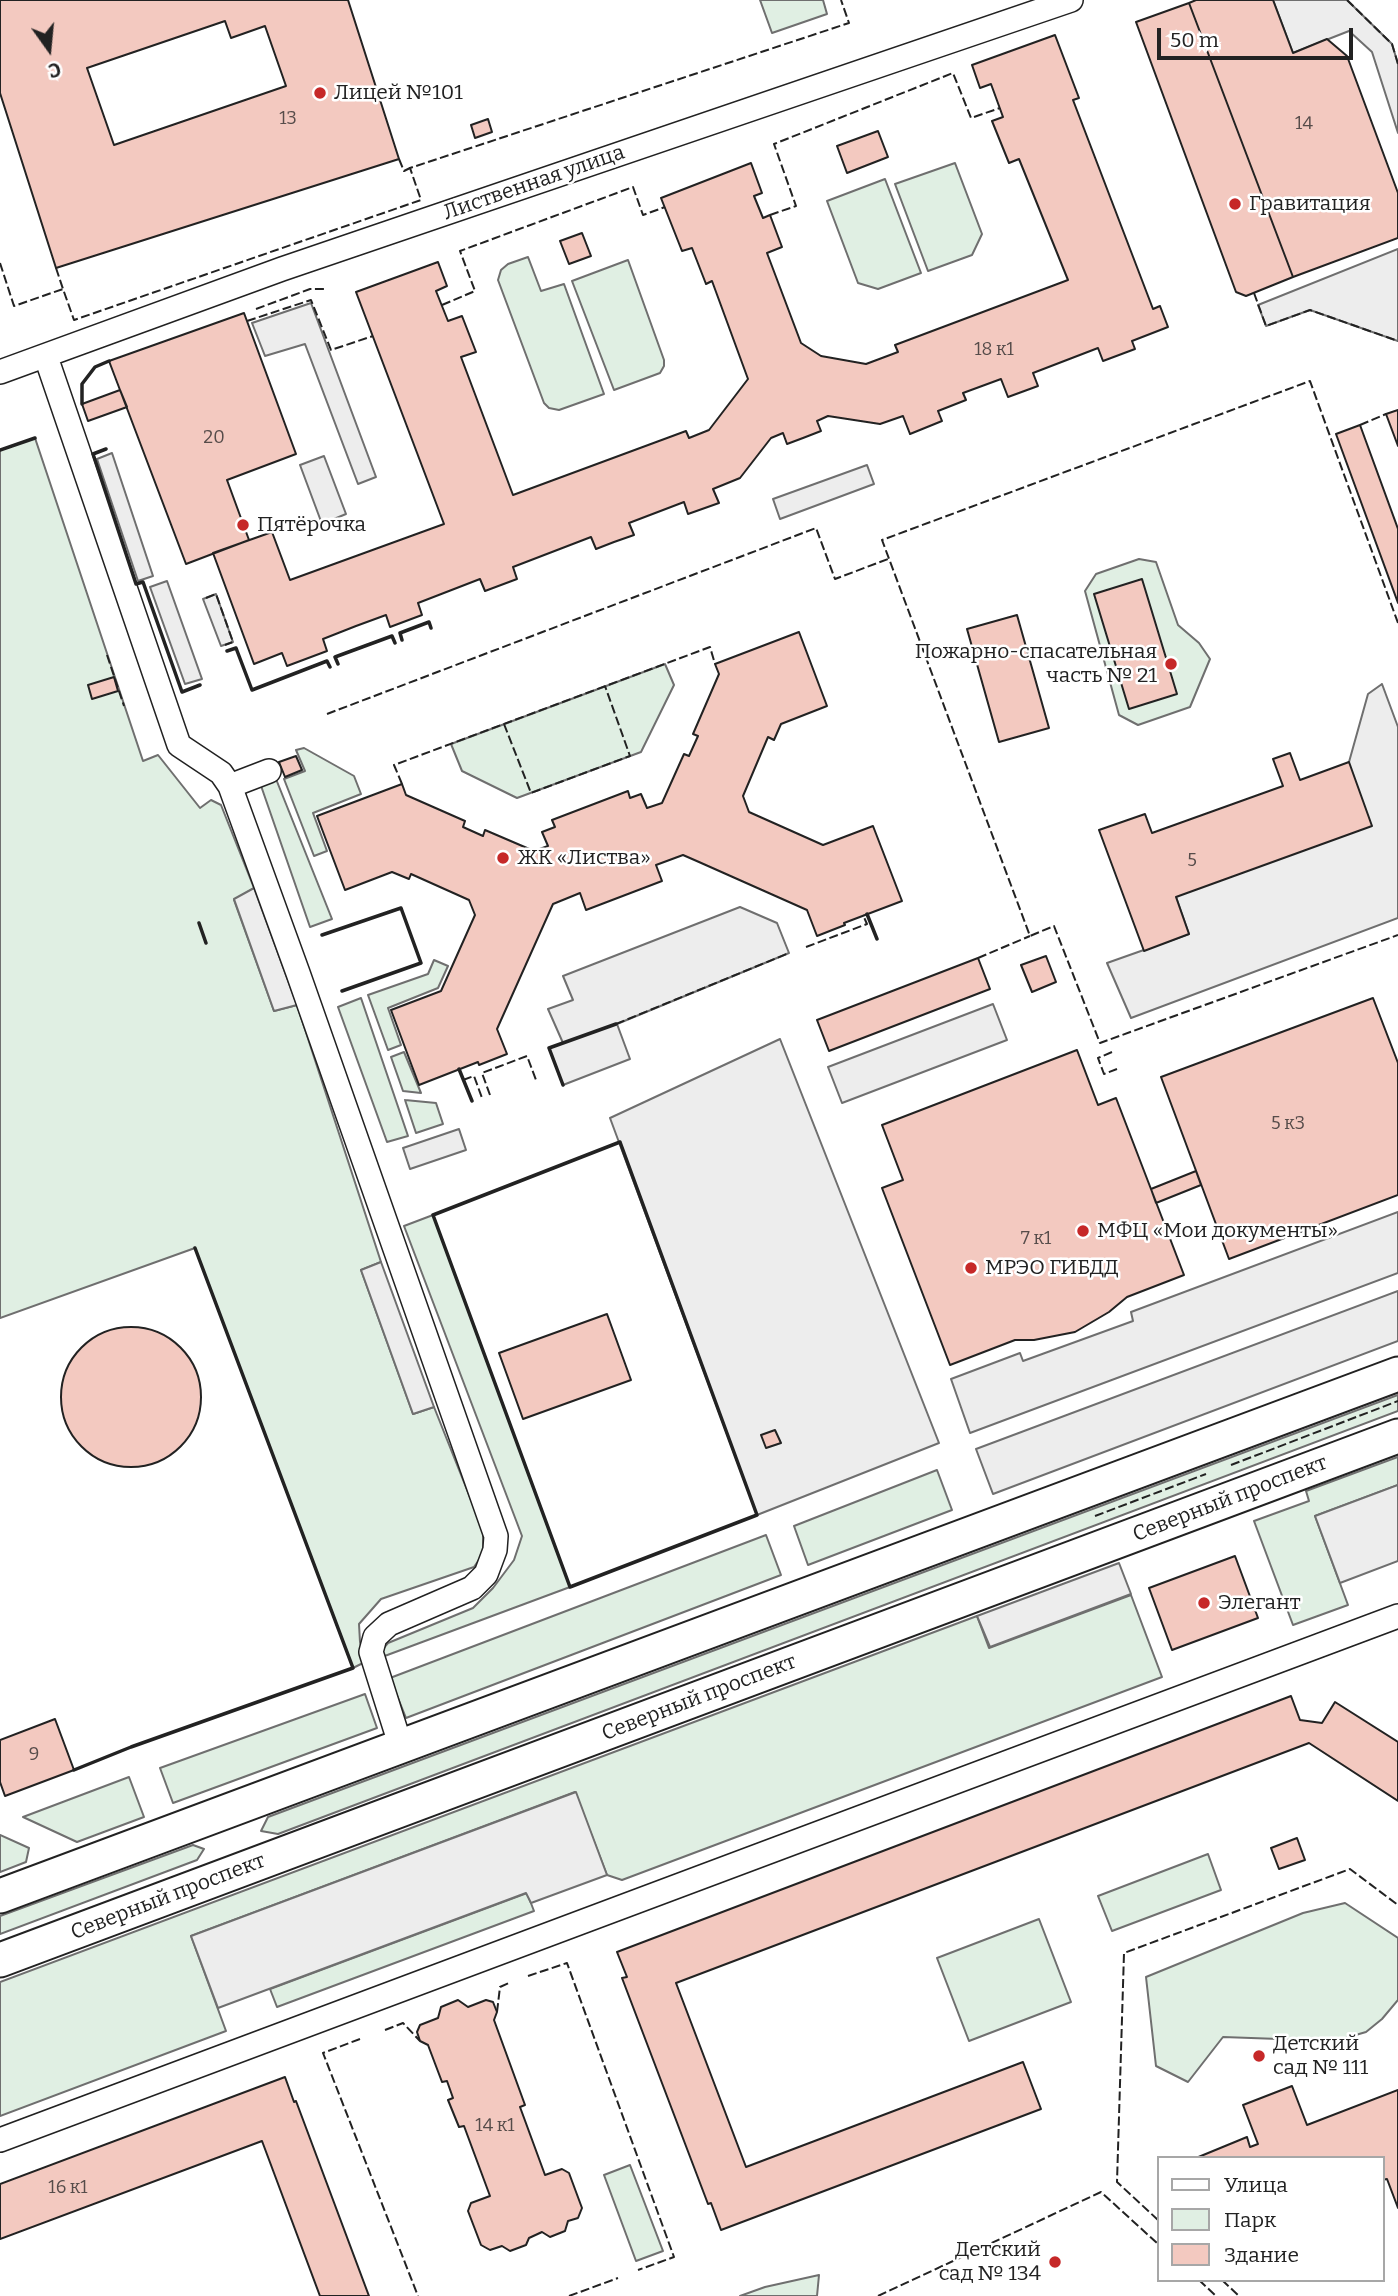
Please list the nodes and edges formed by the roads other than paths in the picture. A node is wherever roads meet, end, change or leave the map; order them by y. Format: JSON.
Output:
{"nodes":[{"id":1,"x":1071,"y":0,"type":"edge"},
{"id":2,"x":46,"y":357,"type":"junction"},
{"id":3,"x":0,"y":372,"type":"edge"},
{"id":4,"x":269,"y":771,"type":"dead end"},
{"id":5,"x":230,"y":786,"type":"junction"},
{"id":6,"x":1398,"y":1374,"type":"edge"},
{"id":7,"x":1398,"y":1436,"type":"edge"},
{"id":8,"x":1398,"y":1616,"type":"edge"},
{"id":9,"x":401,"y":1747,"type":"junction"},
{"id":10,"x":0,"y":1896,"type":"edge"},
{"id":11,"x":0,"y":1960,"type":"edge"},
{"id":12,"x":0,"y":2140,"type":"edge"}],
"edges":[{"from":1,"to":2,"type":"street","name":"Лиственная улица"},
{"from":2,"to":3,"type":"street","name":"Лиственная улица"},
{"from":2,"to":5,"type":"street"},
{"from":4,"to":5,"type":"street"},
{"from":5,"to":9,"type":"street"},
{"from":6,"to":9,"type":"main road"},
{"from":7,"to":11,"type":"main road","name":"Северный проспект"},
{"from":8,"to":12,"type":"street"},
{"from":9,"to":10,"type":"main road"}]}
